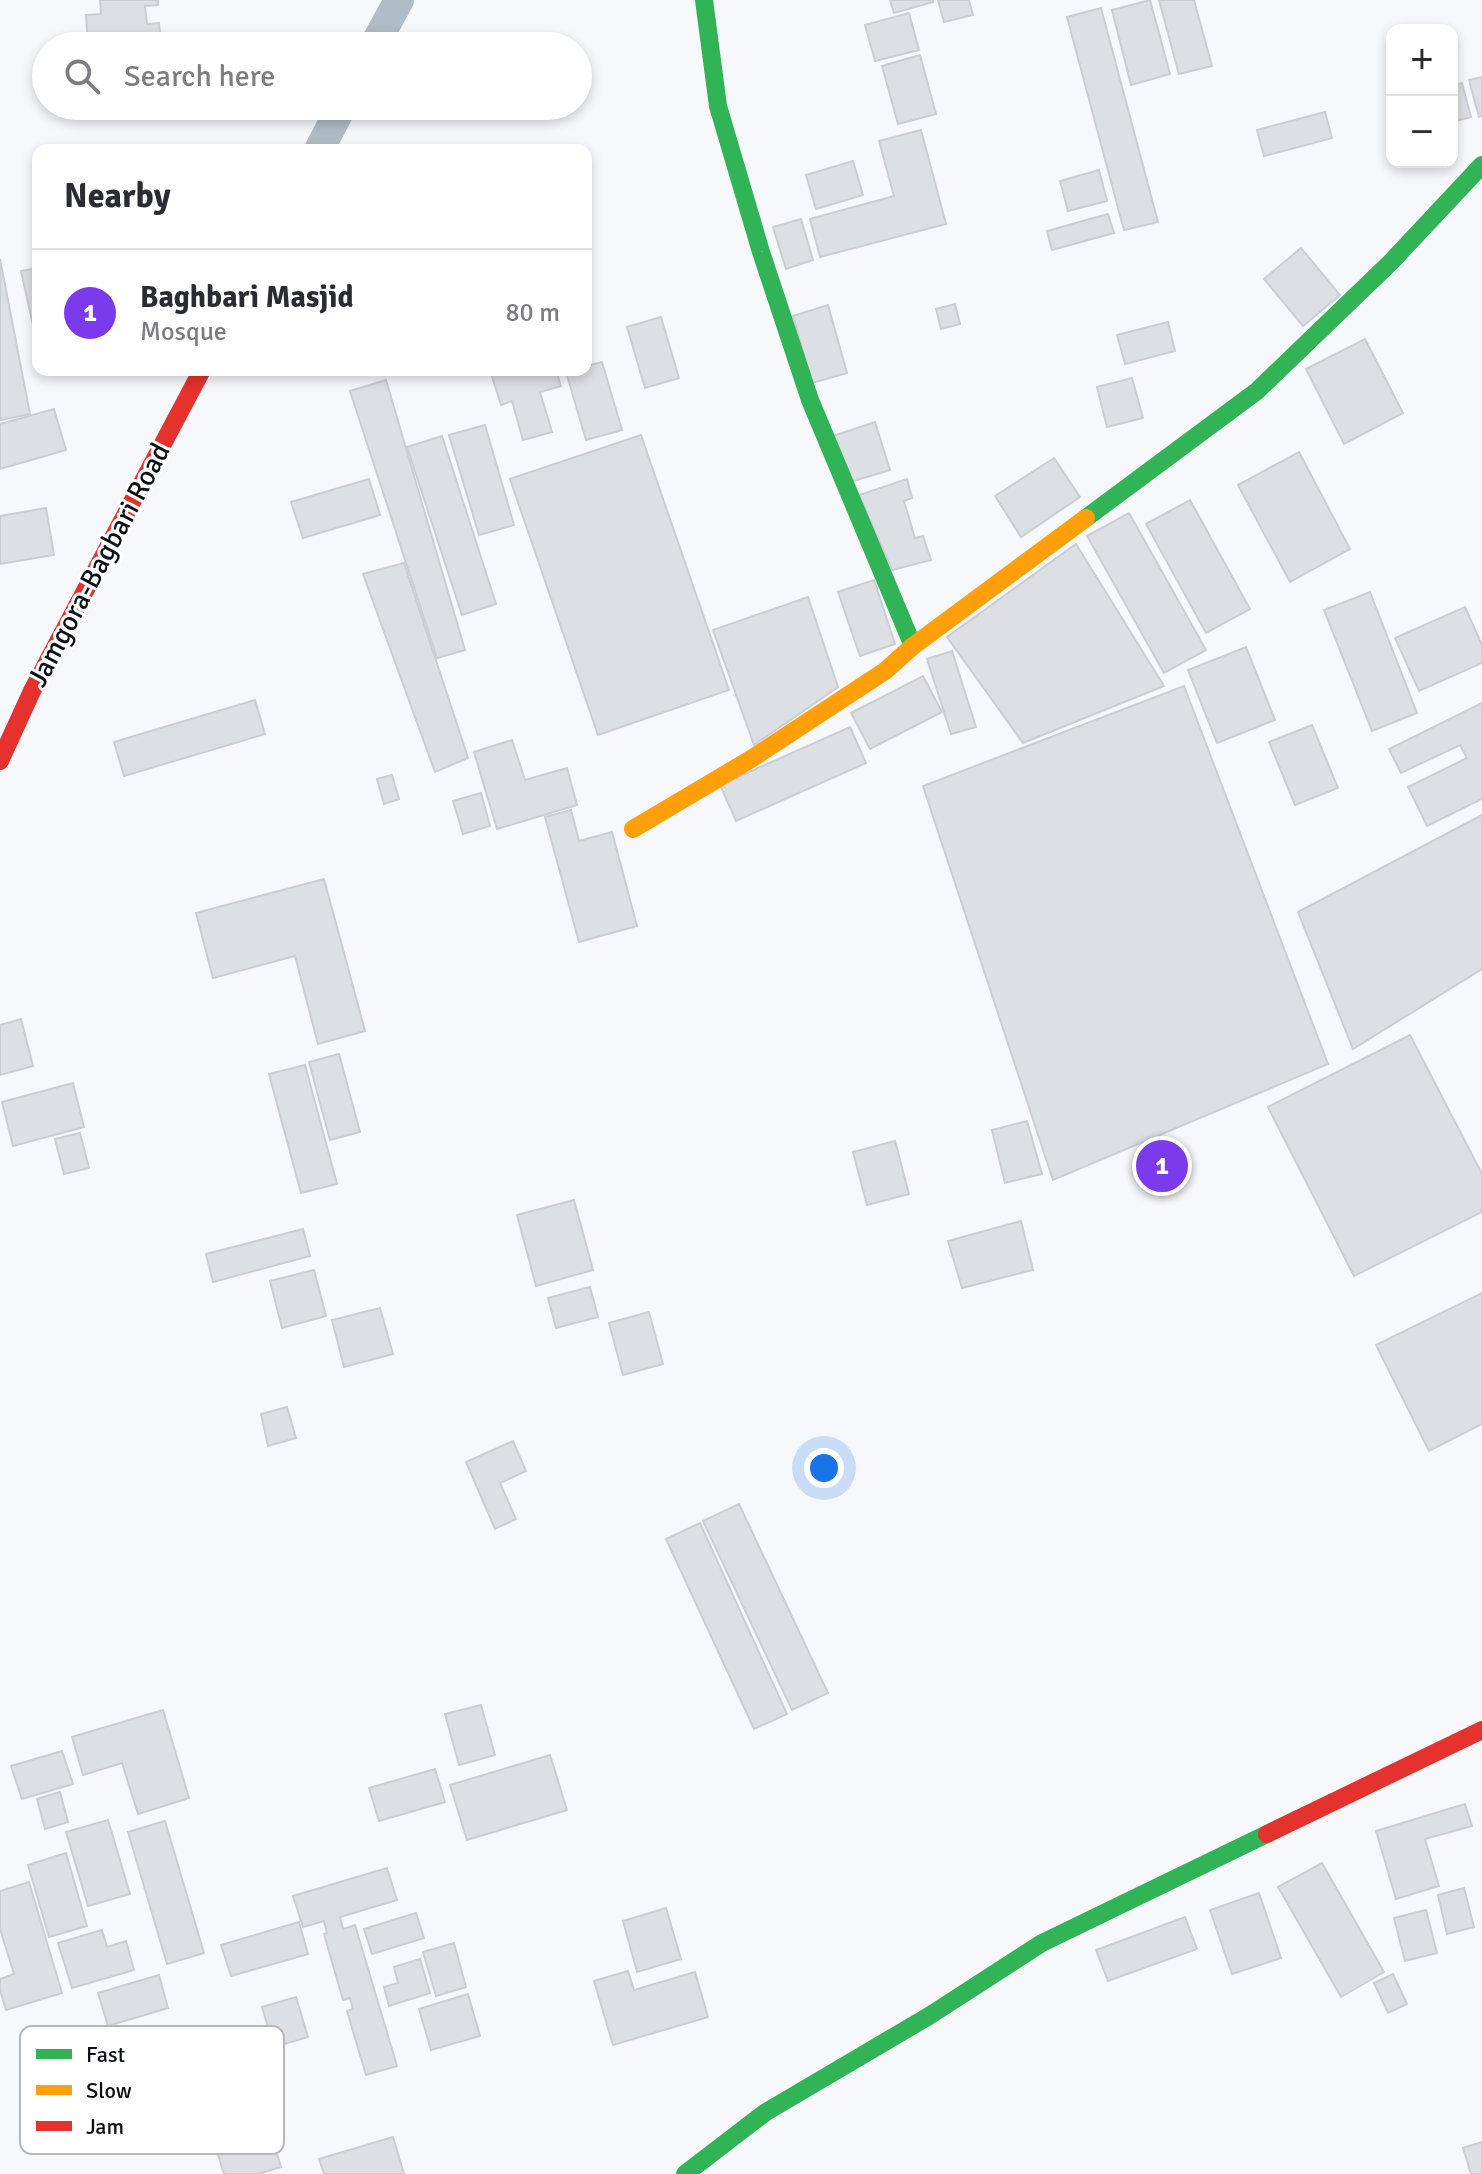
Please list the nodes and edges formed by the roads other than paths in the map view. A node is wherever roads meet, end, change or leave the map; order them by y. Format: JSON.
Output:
{"nodes":[{"id":1,"x":399,"y":0,"type":"edge"},
{"id":2,"x":704,"y":0,"type":"edge"},
{"id":3,"x":382,"y":32,"type":"edge"},
{"id":4,"x":335,"y":120,"type":"edge"},
{"id":5,"x":322,"y":144,"type":"edge"},
{"id":6,"x":1482,"y":165,"type":"edge"},
{"id":7,"x":199,"y":376,"type":"edge"},
{"id":8,"x":913,"y":646,"type":"junction"},
{"id":9,"x":0,"y":761,"type":"edge"},
{"id":10,"x":633,"y":829,"type":"dead end"},
{"id":11,"x":1482,"y":1730,"type":"edge"},
{"id":12,"x":685,"y":2174,"type":"edge"}],
"edges":[{"from":1,"to":3,"type":"street"},
{"from":2,"to":8,"type":"street"},
{"from":4,"to":5,"type":"street"},
{"from":6,"to":8,"type":"street"},
{"from":7,"to":9,"type":"street","name":"Jamgora-Bagbari Road"},
{"from":8,"to":10,"type":"street"},
{"from":11,"to":12,"type":"street"}]}
